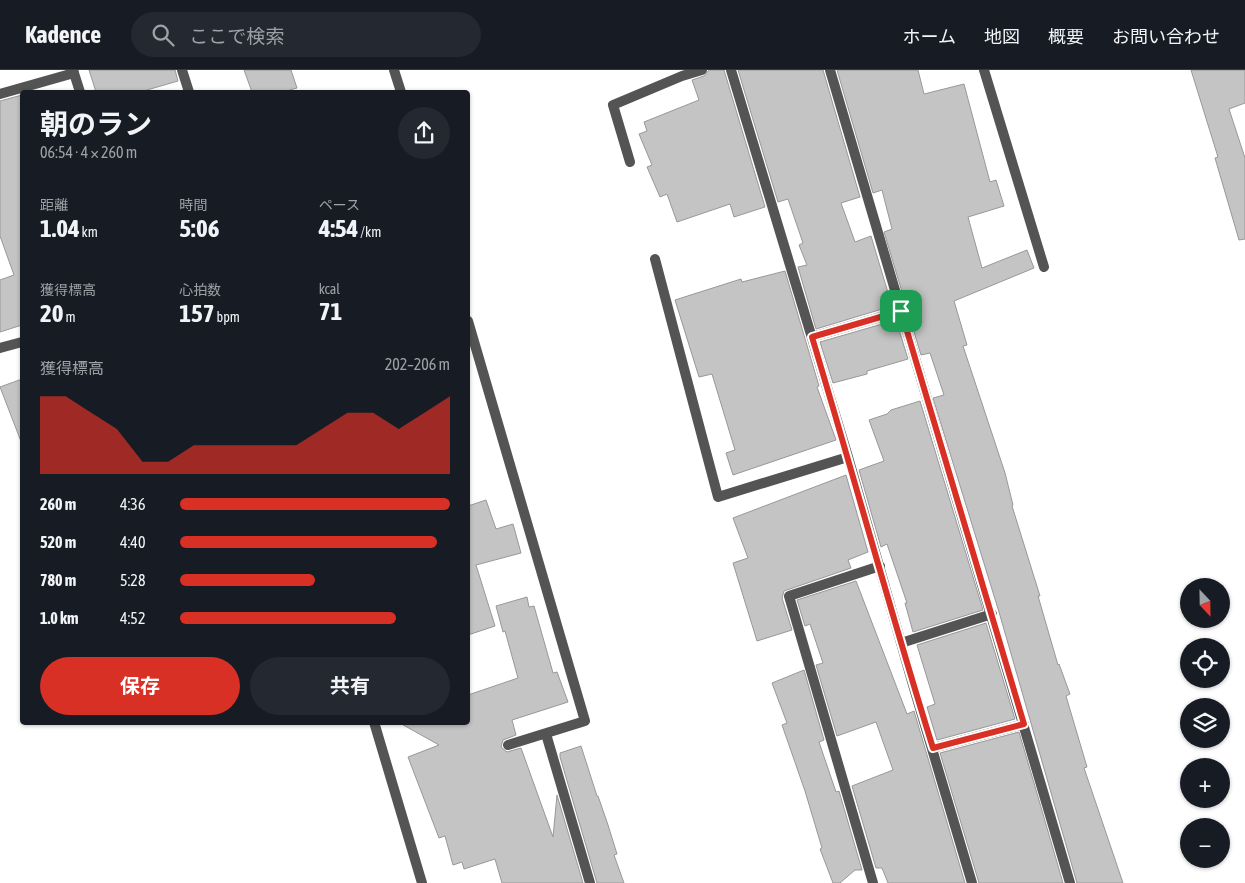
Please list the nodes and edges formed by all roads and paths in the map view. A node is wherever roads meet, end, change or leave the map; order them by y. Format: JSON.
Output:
{"nodes":[{"id":1,"x":182,"y":70,"type":"edge"},
{"id":2,"x":394,"y":70,"type":"edge"},
{"id":3,"x":702,"y":70,"type":"edge"},
{"id":4,"x":731,"y":70,"type":"edge"},
{"id":5,"x":830,"y":70,"type":"edge"},
{"id":6,"x":984,"y":70,"type":"edge"},
{"id":7,"x":74,"y":72,"type":"edge"},
{"id":8,"x":681,"y":73,"type":"edge"},
{"id":9,"x":79,"y":90,"type":"edge"},
{"id":10,"x":188,"y":90,"type":"edge"},
{"id":11,"x":399,"y":90,"type":"edge"},
{"id":12,"x":0,"y":94,"type":"edge"},
{"id":13,"x":630,"y":162,"type":"dead end"},
{"id":14,"x":655,"y":259,"type":"dead end"},
{"id":15,"x":1044,"y":267,"type":"dead end"},
{"id":16,"x":901,"y":311,"type":"junction"},
{"id":17,"x":470,"y":328,"type":"edge"},
{"id":18,"x":812,"y":337,"type":"junction"},
{"id":19,"x":20,"y":343,"type":"edge"},
{"id":20,"x":0,"y":348,"type":"edge"},
{"id":21,"x":848,"y":457,"type":"junction"},
{"id":22,"x":880,"y":566,"type":"junction"},
{"id":23,"x":992,"y":614,"type":"junction"},
{"id":24,"x":901,"y":643,"type":"junction"},
{"id":25,"x":1024,"y":724,"type":"junction"},
{"id":26,"x":375,"y":725,"type":"edge"},
{"id":27,"x":546,"y":734,"type":"junction"},
{"id":28,"x":508,"y":745,"type":"dead end"},
{"id":29,"x":933,"y":748,"type":"junction"},
{"id":30,"x":422,"y":883,"type":"edge"},
{"id":31,"x":590,"y":883,"type":"edge"},
{"id":32,"x":873,"y":883,"type":"edge"},
{"id":33,"x":972,"y":883,"type":"edge"},
{"id":34,"x":1070,"y":883,"type":"edge"}],
"edges":[{"from":1,"to":10,"type":"street"},
{"from":2,"to":11,"type":"street"},
{"from":3,"to":8,"type":"street"},
{"from":4,"to":18,"type":"street"},
{"from":5,"to":16,"type":"street"},
{"from":6,"to":15,"type":"street"},
{"from":7,"to":9,"type":"street"},
{"from":7,"to":12,"type":"street"},
{"from":8,"to":13,"type":"street"},
{"from":14,"to":21,"type":"street"},
{"from":16,"to":18,"type":"street"},
{"from":16,"to":23,"type":"street"},
{"from":17,"to":27,"type":"street"},
{"from":18,"to":21,"type":"street"},
{"from":19,"to":20,"type":"street"},
{"from":21,"to":22,"type":"street"},
{"from":22,"to":24,"type":"street"},
{"from":22,"to":32,"type":"street"},
{"from":23,"to":24,"type":"street"},
{"from":23,"to":25,"type":"street"},
{"from":24,"to":29,"type":"street"},
{"from":25,"to":29,"type":"street"},
{"from":25,"to":34,"type":"street"},
{"from":26,"to":30,"type":"street"},
{"from":27,"to":28,"type":"street"},
{"from":27,"to":31,"type":"street"},
{"from":29,"to":33,"type":"street"}]}
